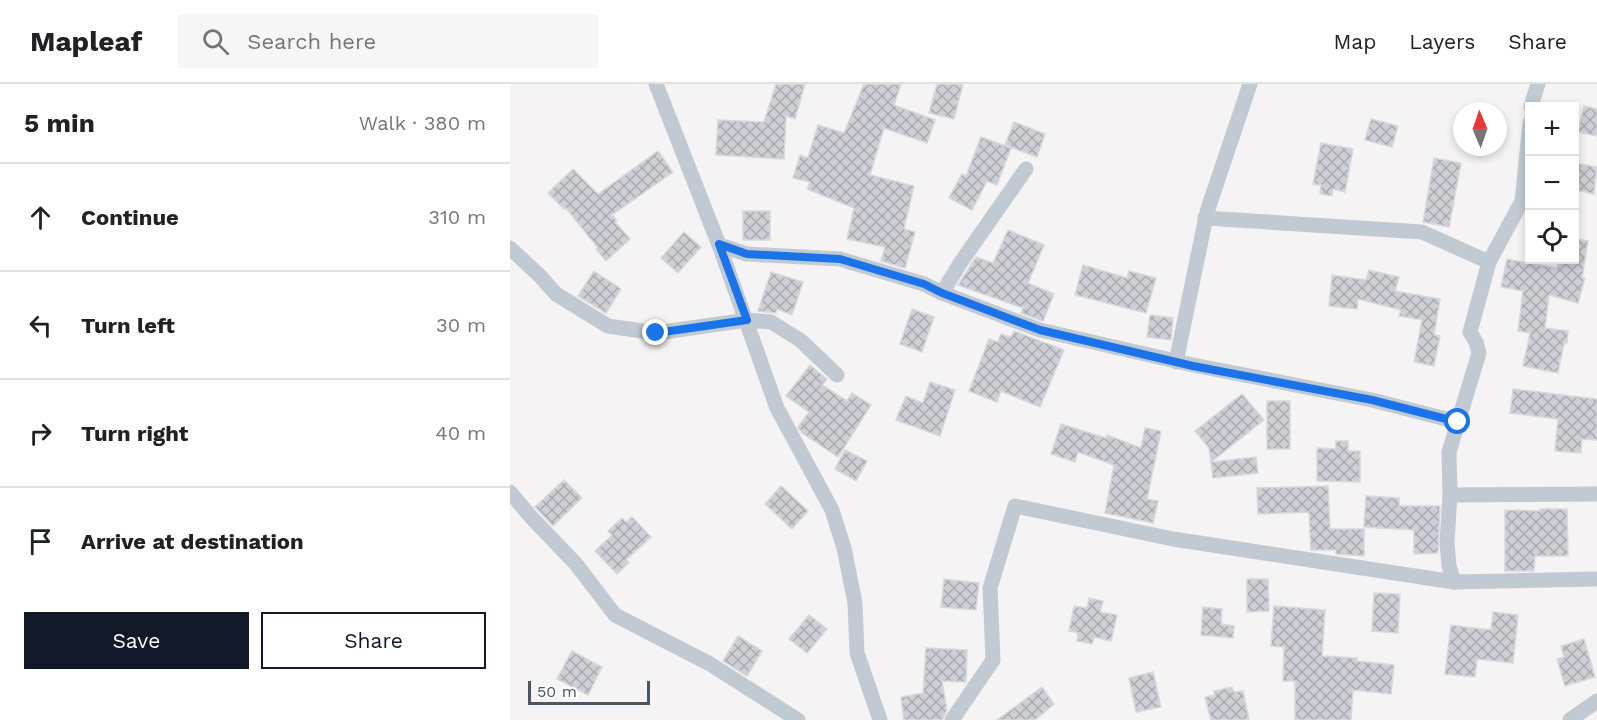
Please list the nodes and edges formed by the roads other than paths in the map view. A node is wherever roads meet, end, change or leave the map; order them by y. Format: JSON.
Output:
{"nodes":[{"id":1,"x":656,"y":84,"type":"edge"},
{"id":2,"x":1250,"y":84,"type":"edge"},
{"id":3,"x":1538,"y":84,"type":"edge"},
{"id":4,"x":1532,"y":102,"type":"edge"},
{"id":5,"x":1527,"y":156,"type":"edge"},
{"id":6,"x":1026,"y":169,"type":"dead end"},
{"id":7,"x":1205,"y":218,"type":"junction"},
{"id":8,"x":719,"y":244,"type":"junction"},
{"id":9,"x":510,"y":248,"type":"edge"},
{"id":10,"x":1490,"y":262,"type":"junction"},
{"id":11,"x":942,"y":293,"type":"junction"},
{"id":12,"x":747,"y":320,"type":"junction"},
{"id":13,"x":1176,"y":362,"type":"junction"},
{"id":14,"x":837,"y":375,"type":"dead end"},
{"id":15,"x":1458,"y":422,"type":"junction"},
{"id":16,"x":510,"y":492,"type":"edge"},
{"id":17,"x":1597,"y":494,"type":"edge"},
{"id":18,"x":1450,"y":495,"type":"junction"},
{"id":19,"x":1597,"y":579,"type":"edge"},
{"id":20,"x":1454,"y":582,"type":"junction"},
{"id":21,"x":1597,"y":701,"type":"edge"},
{"id":22,"x":798,"y":720,"type":"edge"},
{"id":23,"x":880,"y":720,"type":"edge"},
{"id":24,"x":952,"y":720,"type":"edge"},
{"id":25,"x":1570,"y":720,"type":"edge"}],
"edges":[{"from":1,"to":8,"type":"street"},
{"from":2,"to":7,"type":"street"},
{"from":3,"to":4,"type":"street"},
{"from":5,"to":10,"type":"street"},
{"from":6,"to":11,"type":"street"},
{"from":7,"to":10,"type":"street"},
{"from":7,"to":13,"type":"street"},
{"from":8,"to":11,"type":"street"},
{"from":8,"to":12,"type":"street"},
{"from":9,"to":12,"type":"street"},
{"from":10,"to":15,"type":"street"},
{"from":11,"to":13,"type":"street"},
{"from":12,"to":14,"type":"street"},
{"from":12,"to":23,"type":"street"},
{"from":13,"to":15,"type":"street"},
{"from":15,"to":18,"type":"street"},
{"from":16,"to":22,"type":"street"},
{"from":17,"to":18,"type":"street"},
{"from":18,"to":20,"type":"street"},
{"from":19,"to":20,"type":"street"},
{"from":20,"to":24,"type":"street"},
{"from":21,"to":25,"type":"street"}]}
